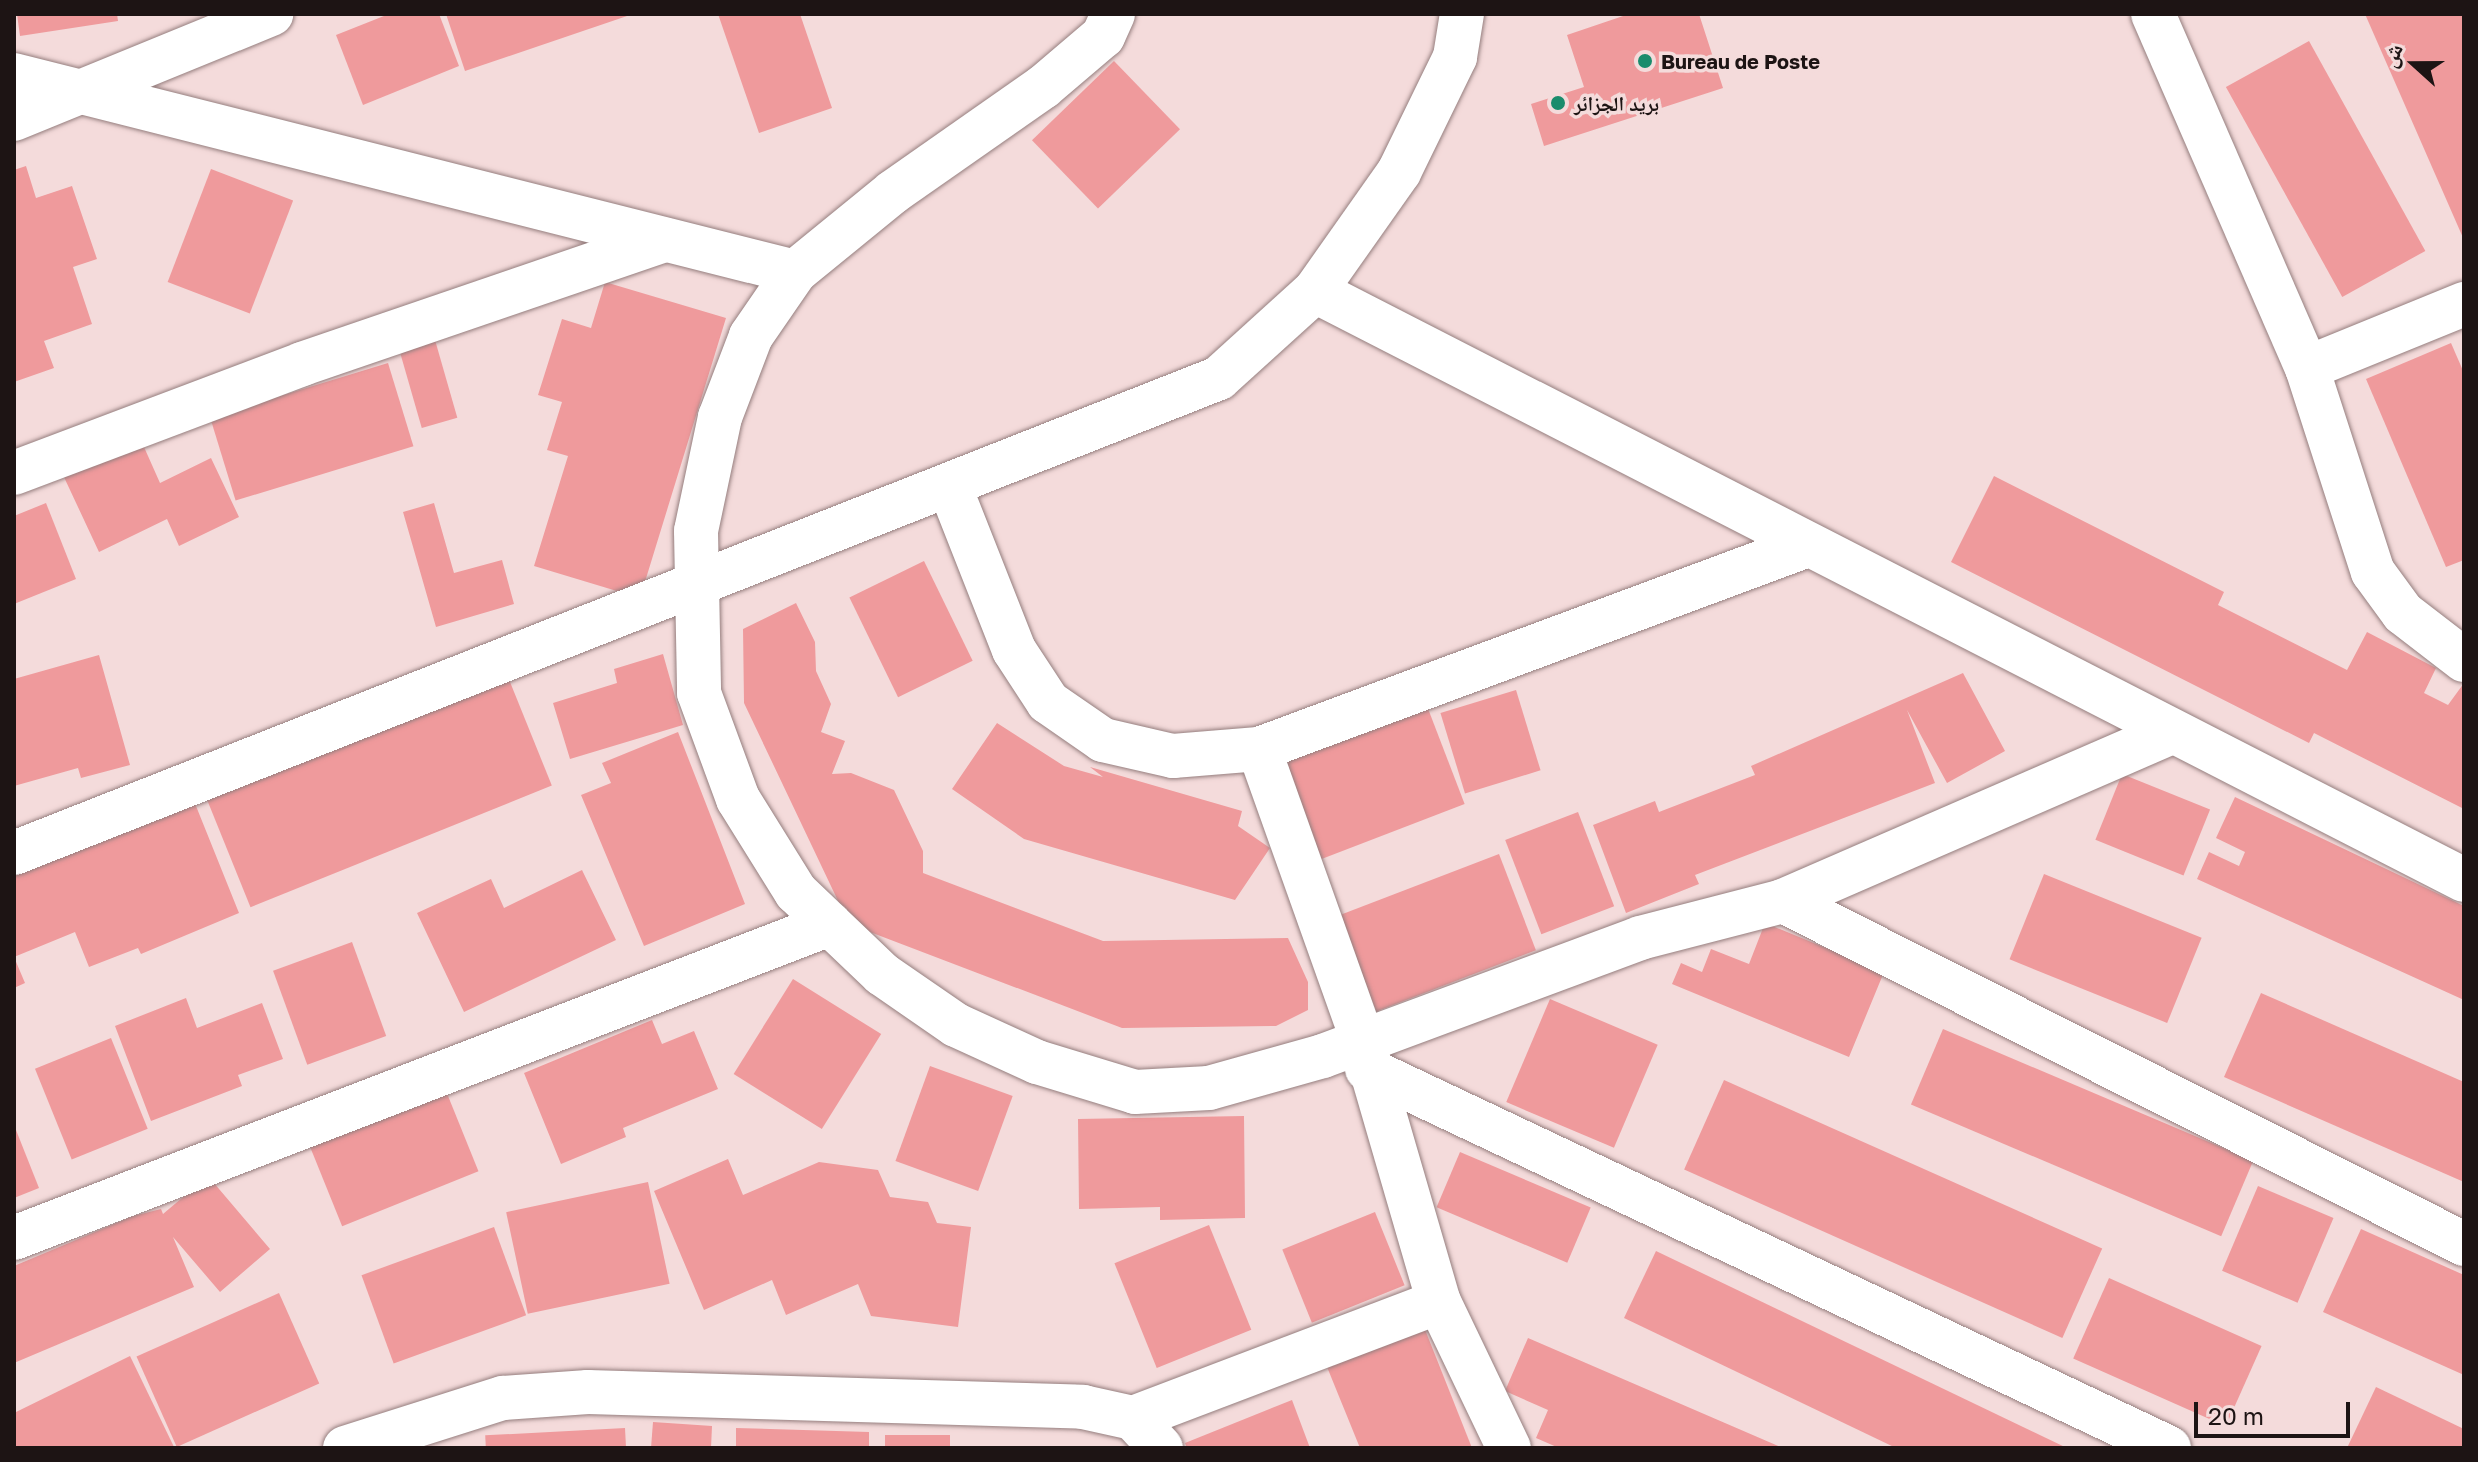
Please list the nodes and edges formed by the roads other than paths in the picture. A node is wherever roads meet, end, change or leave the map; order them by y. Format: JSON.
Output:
{"nodes":[{"id":1,"x":271,"y":14,"type":"edge"},
{"id":2,"x":1113,"y":14,"type":"edge"},
{"id":3,"x":1462,"y":14,"type":"edge"},
{"id":4,"x":2153,"y":14,"type":"edge"},
{"id":5,"x":14,"y":75,"type":"edge"},
{"id":6,"x":81,"y":94,"type":"junction"},
{"id":7,"x":14,"y":119,"type":"edge"},
{"id":8,"x":664,"y":240,"type":"junction"},
{"id":9,"x":795,"y":272,"type":"junction"},
{"id":10,"x":1315,"y":291,"type":"junction"},
{"id":11,"x":2464,"y":304,"type":"edge"},
{"id":12,"x":2307,"y":368,"type":"junction"},
{"id":13,"x":14,"y":473,"type":"edge"},
{"id":14,"x":949,"y":485,"type":"junction"},
{"id":15,"x":1808,"y":545,"type":"junction"},
{"id":16,"x":694,"y":584,"type":"junction"},
{"id":17,"x":2464,"y":660,"type":"edge"},
{"id":18,"x":2171,"y":732,"type":"junction"},
{"id":19,"x":1259,"y":749,"type":"junction"},
{"id":20,"x":14,"y":853,"type":"edge"},
{"id":21,"x":2464,"y":880,"type":"edge"},
{"id":22,"x":1783,"y":901,"type":"junction"},
{"id":23,"x":830,"y":924,"type":"junction"},
{"id":24,"x":1365,"y":1055,"type":"junction"},
{"id":25,"x":14,"y":1238,"type":"edge"},
{"id":26,"x":2464,"y":1244,"type":"edge"},
{"id":27,"x":1439,"y":1302,"type":"junction"},
{"id":28,"x":1147,"y":1433,"type":"edge"},
{"id":29,"x":345,"y":1448,"type":"edge"},
{"id":30,"x":1509,"y":1448,"type":"edge"},
{"id":31,"x":2169,"y":1448,"type":"edge"}],
"edges":[{"from":1,"to":6,"type":"street"},
{"from":2,"to":9,"type":"street"},
{"from":3,"to":10,"type":"street"},
{"from":4,"to":12,"type":"street"},
{"from":5,"to":6,"type":"street"},
{"from":6,"to":7,"type":"street"},
{"from":6,"to":8,"type":"street"},
{"from":8,"to":9,"type":"street"},
{"from":8,"to":13,"type":"street"},
{"from":9,"to":16,"type":"street"},
{"from":10,"to":14,"type":"street"},
{"from":10,"to":15,"type":"street"},
{"from":11,"to":12,"type":"street"},
{"from":12,"to":17,"type":"street"},
{"from":14,"to":16,"type":"street"},
{"from":14,"to":19,"type":"street"},
{"from":15,"to":18,"type":"street"},
{"from":15,"to":19,"type":"street"},
{"from":16,"to":20,"type":"street"},
{"from":16,"to":23,"type":"street"},
{"from":18,"to":21,"type":"street"},
{"from":18,"to":22,"type":"street"},
{"from":19,"to":24,"type":"street"},
{"from":22,"to":24,"type":"street"},
{"from":22,"to":26,"type":"street"},
{"from":23,"to":24,"type":"street"},
{"from":23,"to":25,"type":"street"},
{"from":24,"to":27,"type":"street"},
{"from":24,"to":31,"type":"street"},
{"from":27,"to":28,"type":"street"},
{"from":27,"to":30,"type":"street"},
{"from":28,"to":29,"type":"street"}]}
